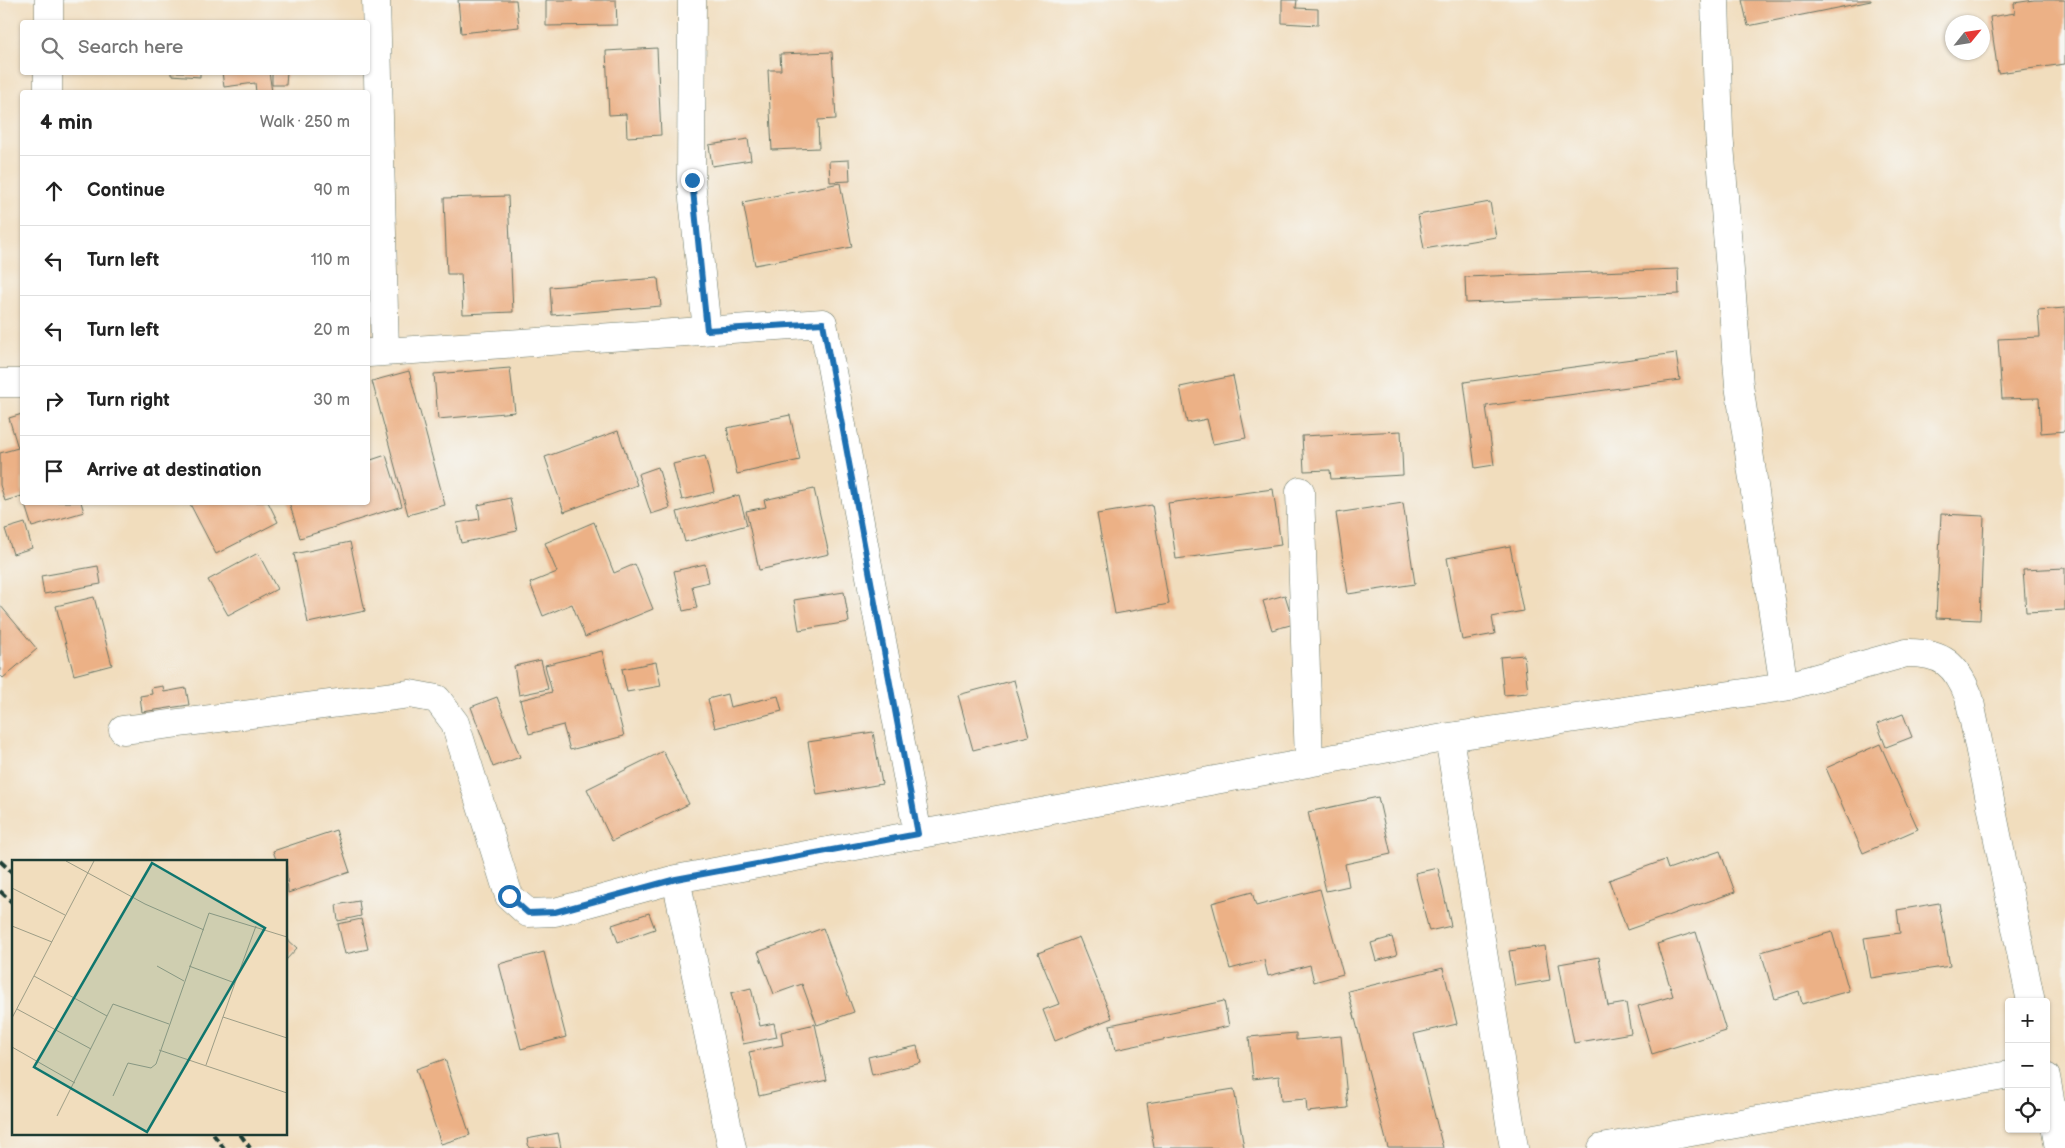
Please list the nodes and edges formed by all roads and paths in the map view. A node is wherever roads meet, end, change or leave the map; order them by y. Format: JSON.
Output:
{"nodes":[{"id":1,"x":49,"y":0,"type":"edge"},
{"id":2,"x":376,"y":0,"type":"edge"},
{"id":3,"x":692,"y":0,"type":"edge"},
{"id":4,"x":1715,"y":0,"type":"edge"},
{"id":5,"x":49,"y":20,"type":"edge"},
{"id":6,"x":48,"y":75,"type":"edge"},
{"id":7,"x":48,"y":90,"type":"edge"},
{"id":8,"x":707,"y":330,"type":"junction"},
{"id":9,"x":376,"y":352,"type":"edge"},
{"id":10,"x":0,"y":383,"type":"edge"},
{"id":11,"x":20,"y":383,"type":"edge"},
{"id":12,"x":1300,"y":491,"type":"dead end"},
{"id":13,"x":1784,"y":687,"type":"junction"},
{"id":14,"x":123,"y":730,"type":"dead end"},
{"id":15,"x":1449,"y":737,"type":"junction"},
{"id":16,"x":1309,"y":762,"type":"junction"},
{"id":17,"x":918,"y":834,"type":"junction"},
{"id":18,"x":676,"y":879,"type":"junction"},
{"id":19,"x":2030,"y":998,"type":"edge"},
{"id":20,"x":2005,"y":1076,"type":"edge"},
{"id":21,"x":2048,"y":1088,"type":"edge"},
{"id":22,"x":732,"y":1148,"type":"edge"},
{"id":23,"x":1514,"y":1148,"type":"edge"},
{"id":24,"x":1602,"y":1148,"type":"edge"},
{"id":25,"x":2059,"y":1148,"type":"edge"}],
"edges":[{"from":1,"to":5,"type":"street"},
{"from":2,"to":9,"type":"street"},
{"from":3,"to":8,"type":"street"},
{"from":4,"to":13,"type":"street"},
{"from":6,"to":7,"type":"street"},
{"from":8,"to":9,"type":"street"},
{"from":8,"to":17,"type":"street"},
{"from":10,"to":11,"type":"street"},
{"from":12,"to":16,"type":"street"},
{"from":13,"to":15,"type":"street"},
{"from":13,"to":19,"type":"street"},
{"from":14,"to":18,"type":"street"},
{"from":15,"to":16,"type":"street"},
{"from":15,"to":23,"type":"street"},
{"from":16,"to":17,"type":"street"},
{"from":17,"to":18,"type":"street"},
{"from":18,"to":22,"type":"street"},
{"from":20,"to":24,"type":"street"},
{"from":21,"to":25,"type":"street"}]}
